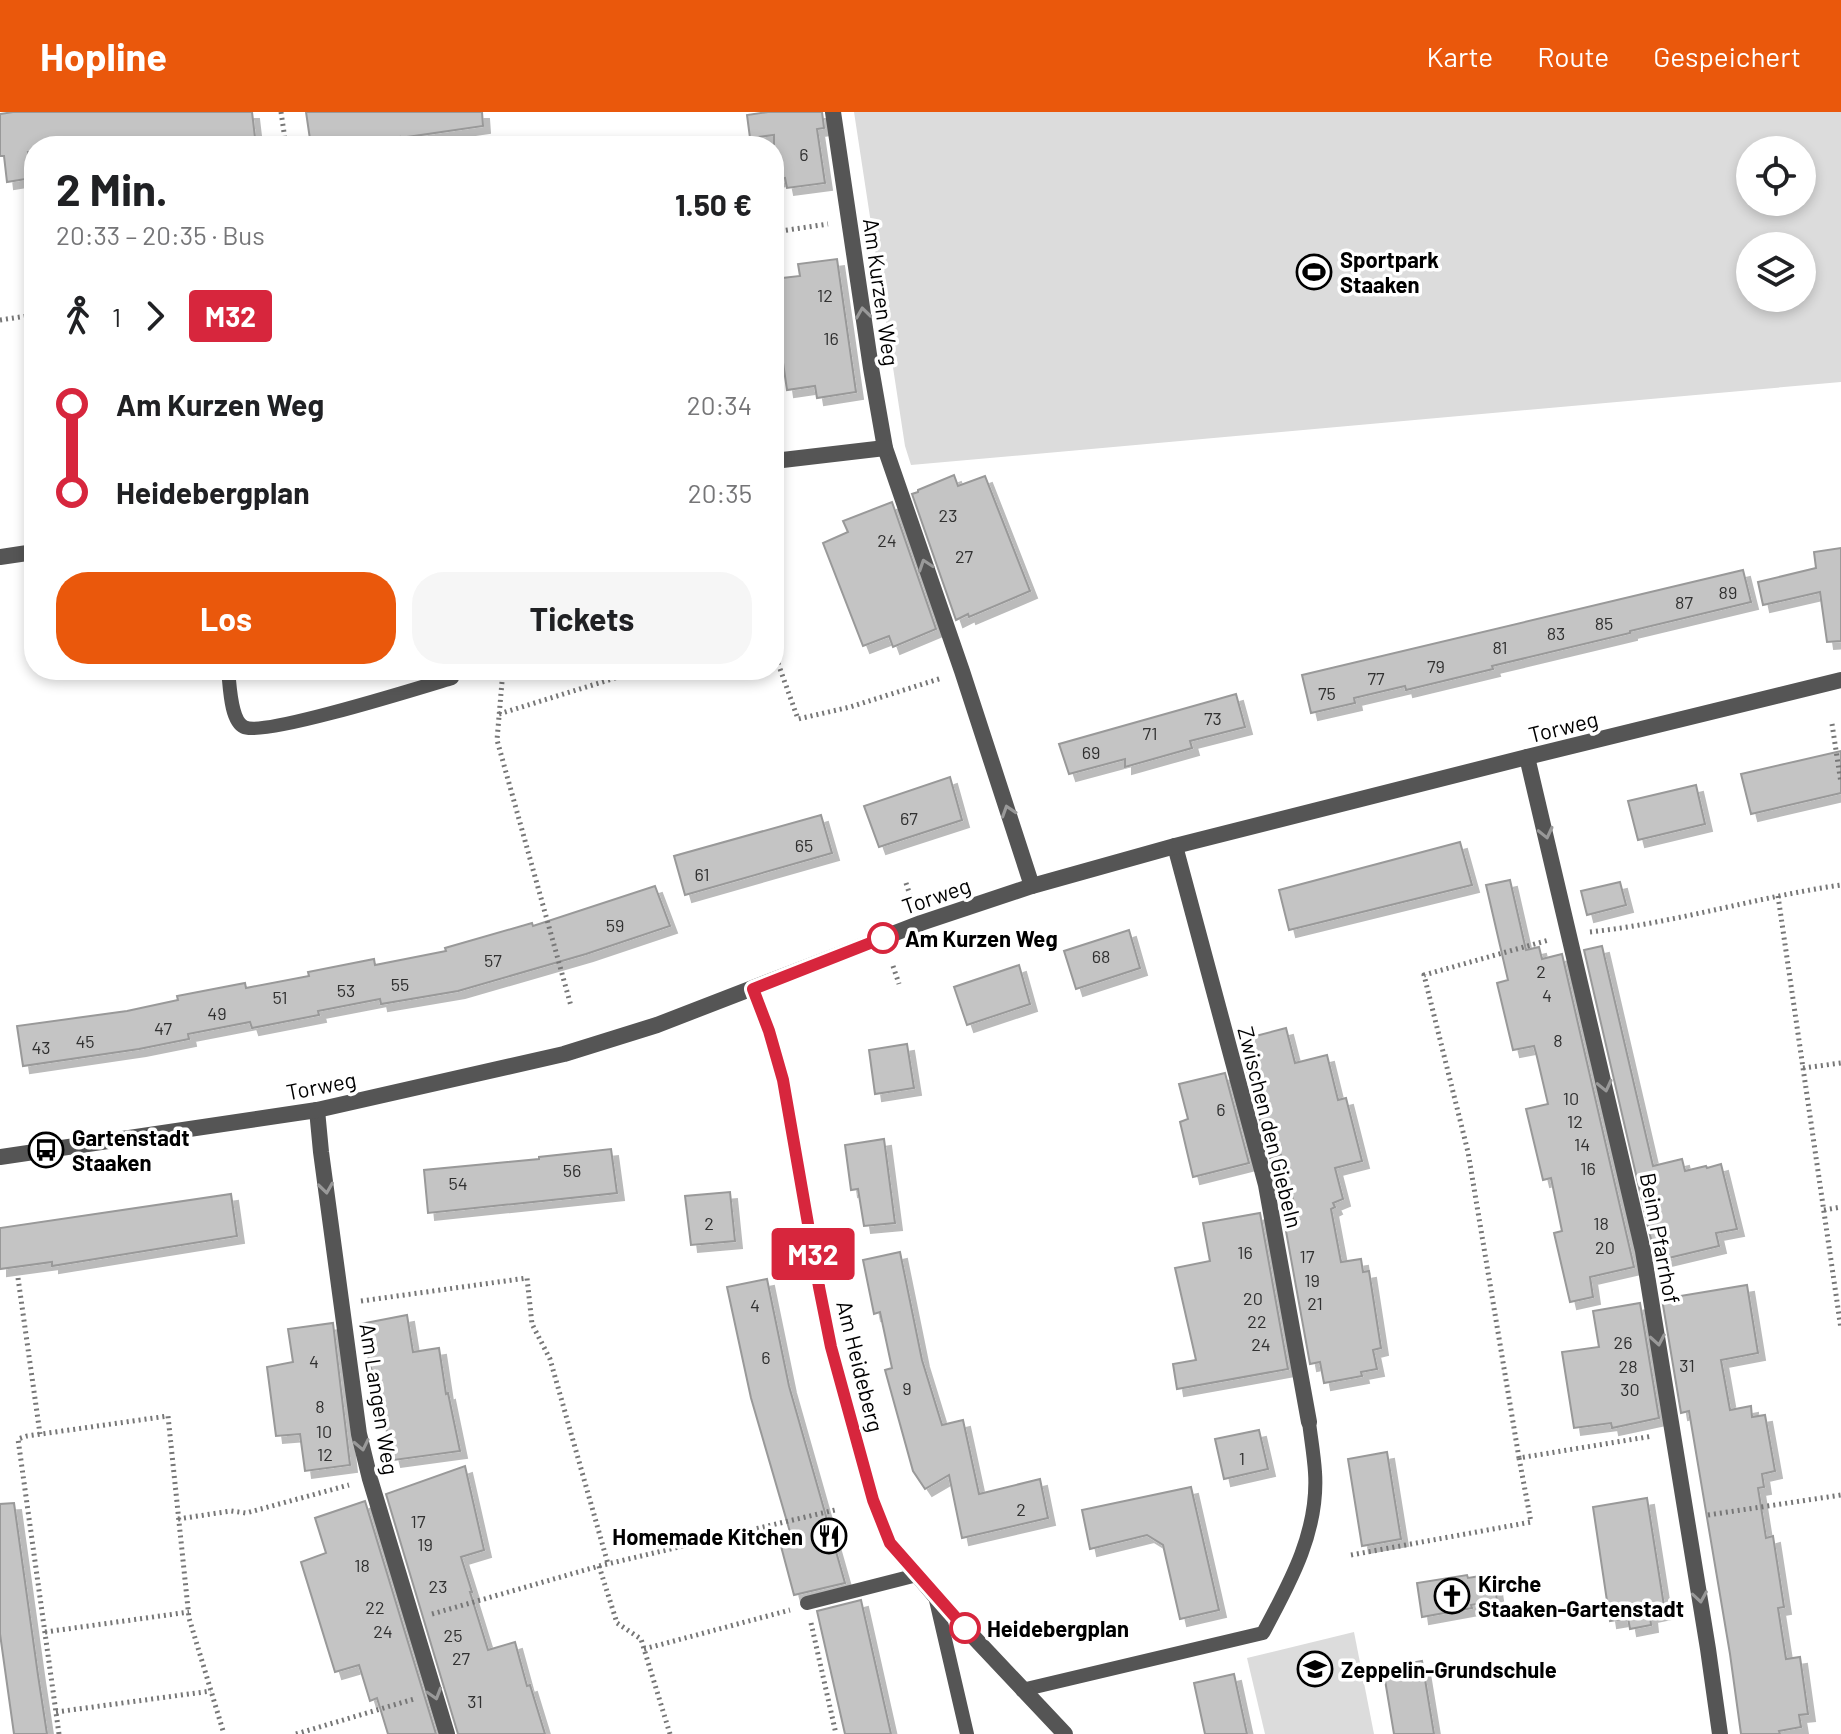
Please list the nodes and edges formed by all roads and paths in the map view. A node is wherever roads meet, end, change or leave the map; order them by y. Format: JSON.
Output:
{"nodes":[{"id":1,"x":281,"y":112,"type":"edge"},
{"id":2,"x":833,"y":112,"type":"edge"},
{"id":3,"x":285,"y":136,"type":"edge"},
{"id":4,"x":849,"y":221,"type":"junction"},
{"id":5,"x":784,"y":231,"type":"edge"},
{"id":6,"x":24,"y":316,"type":"edge"},
{"id":7,"x":0,"y":320,"type":"edge"},
{"id":8,"x":885,"y":448,"type":"junction"},
{"id":9,"x":784,"y":460,"type":"edge"},
{"id":10,"x":24,"y":553,"type":"edge"},
{"id":11,"x":0,"y":557,"type":"edge"},
{"id":12,"x":962,"y":671,"type":"junction"},
{"id":13,"x":229,"y":680,"type":"edge"},
{"id":14,"x":445,"y":680,"type":"edge"},
{"id":15,"x":502,"y":680,"type":"edge"},
{"id":16,"x":609,"y":680,"type":"edge"},
{"id":17,"x":784,"y":680,"type":"edge"},
{"id":18,"x":1841,"y":680,"type":"edge"},
{"id":19,"x":499,"y":714,"type":"junction"},
{"id":20,"x":1832,"y":724,"type":"dead end"},
{"id":21,"x":1527,"y":757,"type":"junction"},
{"id":22,"x":1841,"y":783,"type":"edge"},
{"id":23,"x":1175,"y":846,"type":"junction"},
{"id":24,"x":906,"y":883,"type":"dead end"},
{"id":25,"x":1841,"y":885,"type":"edge"},
{"id":26,"x":1032,"y":886,"type":"junction"},
{"id":27,"x":910,"y":895,"type":"dead end"},
{"id":28,"x":1778,"y":896,"type":"junction"},
{"id":29,"x":1570,"y":935,"type":"junction"},
{"id":30,"x":893,"y":966,"type":"dead end"},
{"id":31,"x":899,"y":984,"type":"dead end"},
{"id":32,"x":753,"y":989,"type":"junction"},
{"id":33,"x":571,"y":1006,"type":"dead end"},
{"id":34,"x":1841,"y":1063,"type":"edge"},
{"id":35,"x":1803,"y":1068,"type":"junction"},
{"id":36,"x":317,"y":1110,"type":"junction"},
{"id":37,"x":0,"y":1157,"type":"edge"},
{"id":38,"x":1841,"y":1207,"type":"edge"},
{"id":39,"x":1824,"y":1210,"type":"junction"},
{"id":40,"x":18,"y":1278,"type":"dead end"},
{"id":41,"x":343,"y":1304,"type":"junction"},
{"id":42,"x":1840,"y":1316,"type":"edge"},
{"id":43,"x":1841,"y":1329,"type":"edge"},
{"id":44,"x":1309,"y":1422,"type":"joint"},
{"id":45,"x":1674,"y":1432,"type":"junction"},
{"id":46,"x":40,"y":1434,"type":"junction"},
{"id":47,"x":1519,"y":1458,"type":"junction"},
{"id":48,"x":370,"y":1479,"type":"junction"},
{"id":49,"x":1841,"y":1495,"type":"edge"},
{"id":50,"x":835,"y":1510,"type":"dead end"},
{"id":51,"x":1687,"y":1518,"type":"junction"},
{"id":52,"x":178,"y":1519,"type":"junction"},
{"id":53,"x":1351,"y":1555,"type":"dead end"},
{"id":54,"x":608,"y":1564,"type":"junction"},
{"id":55,"x":599,"y":1566,"type":"junction"},
{"id":56,"x":917,"y":1575,"type":"junction"},
{"id":57,"x":935,"y":1596,"type":"junction"},
{"id":58,"x":807,"y":1603,"type":"junction"},
{"id":59,"x":189,"y":1612,"type":"junction"},
{"id":60,"x":412,"y":1620,"type":"junction"},
{"id":61,"x":45,"y":1632,"type":"junction"},
{"id":62,"x":644,"y":1649,"type":"junction"},
{"id":63,"x":1022,"y":1690,"type":"junction"},
{"id":64,"x":211,"y":1691,"type":"junction"},
{"id":65,"x":434,"y":1693,"type":"junction"},
{"id":66,"x":56,"y":1712,"type":"junction"},
{"id":67,"x":59,"y":1734,"type":"edge"},
{"id":68,"x":224,"y":1734,"type":"edge"},
{"id":69,"x":296,"y":1734,"type":"edge"},
{"id":70,"x":447,"y":1734,"type":"edge"},
{"id":71,"x":670,"y":1734,"type":"edge"},
{"id":72,"x":836,"y":1734,"type":"edge"},
{"id":73,"x":967,"y":1734,"type":"edge"},
{"id":74,"x":1065,"y":1734,"type":"edge"},
{"id":75,"x":1720,"y":1734,"type":"edge"}],
"edges":[{"from":1,"to":3,"type":"path"},
{"from":2,"to":4,"type":"street","name":"Am Kurzen Weg"},
{"from":4,"to":5,"type":"path"},
{"from":8,"to":4,"type":"street","name":"Am Kurzen Weg","one_way":true},
{"from":6,"to":7,"type":"path"},
{"from":8,"to":9,"type":"street"},
{"from":12,"to":8,"type":"street","name":"Am Kurzen Weg","one_way":true},
{"from":10,"to":11,"type":"street"},
{"from":12,"to":17,"type":"path"},
{"from":26,"to":12,"type":"street","name":"Am Kurzen Weg","one_way":true},
{"from":13,"to":14,"type":"lane"},
{"from":15,"to":19,"type":"path"},
{"from":16,"to":19,"type":"path"},
{"from":18,"to":21,"type":"street","name":"Torweg"},
{"from":19,"to":33,"type":"path"},
{"from":20,"to":22,"type":"path"},
{"from":21,"to":23,"type":"street","name":"Torweg"},
{"from":21,"to":29,"type":"street","name":"Beim Pfarrhof","one_way":true},
{"from":23,"to":26,"type":"street","name":"Torweg"},
{"from":23,"to":44,"type":"street","name":"Zwischen den Giebeln"},
{"from":24,"to":27,"type":"path"},
{"from":25,"to":28,"type":"path"},
{"from":26,"to":32,"type":"street","name":"Torweg"},
{"from":28,"to":29,"type":"path"},
{"from":28,"to":35,"type":"path"},
{"from":29,"to":45,"type":"street","name":"Beim Pfarrhof","one_way":true},
{"from":29,"to":47,"type":"path"},
{"from":30,"to":31,"type":"path"},
{"from":32,"to":36,"type":"street","name":"Torweg"},
{"from":32,"to":56,"type":"street","name":"Am Heideberg"},
{"from":34,"to":35,"type":"path"},
{"from":35,"to":39,"type":"path"},
{"from":36,"to":37,"type":"street","name":"Torweg"},
{"from":36,"to":41,"type":"street","name":"Am Langen Weg","one_way":true},
{"from":38,"to":39,"type":"path"},
{"from":39,"to":42,"type":"path"},
{"from":40,"to":46,"type":"path"},
{"from":41,"to":48,"type":"street","name":"Am Langen Weg","one_way":true},
{"from":41,"to":54,"type":"path"},
{"from":42,"to":43,"type":"path"},
{"from":44,"to":63,"type":"lane"},
{"from":45,"to":47,"type":"path"},
{"from":45,"to":51,"type":"street","name":"Beim Pfarrhof"},
{"from":46,"to":52,"type":"path"},
{"from":46,"to":61,"type":"path"},
{"from":47,"to":53,"type":"path"},
{"from":48,"to":52,"type":"path"},
{"from":48,"to":60,"type":"street","name":"Am Langen Weg"},
{"from":49,"to":51,"type":"path"},
{"from":50,"to":54,"type":"path"},
{"from":51,"to":75,"type":"street","name":"Beim Pfarrhof","one_way":true},
{"from":52,"to":59,"type":"path"},
{"from":54,"to":55,"type":"path"},
{"from":55,"to":60,"type":"path"},
{"from":55,"to":62,"type":"path"},
{"from":56,"to":57,"type":"street","name":"Am Heideberg"},
{"from":56,"to":58,"type":"lane"},
{"from":57,"to":63,"type":"street"},
{"from":57,"to":73,"type":"lane"},
{"from":58,"to":62,"type":"path"},
{"from":58,"to":72,"type":"path"},
{"from":59,"to":61,"type":"path"},
{"from":59,"to":64,"type":"path"},
{"from":60,"to":65,"type":"street","name":"Am Langen Weg"},
{"from":61,"to":66,"type":"path"},
{"from":62,"to":71,"type":"path"},
{"from":63,"to":74,"type":"street"},
{"from":64,"to":66,"type":"path"},
{"from":64,"to":68,"type":"path"},
{"from":65,"to":69,"type":"path"},
{"from":65,"to":70,"type":"street","name":"Am Langen Weg","one_way":true},
{"from":66,"to":67,"type":"path"}]}
